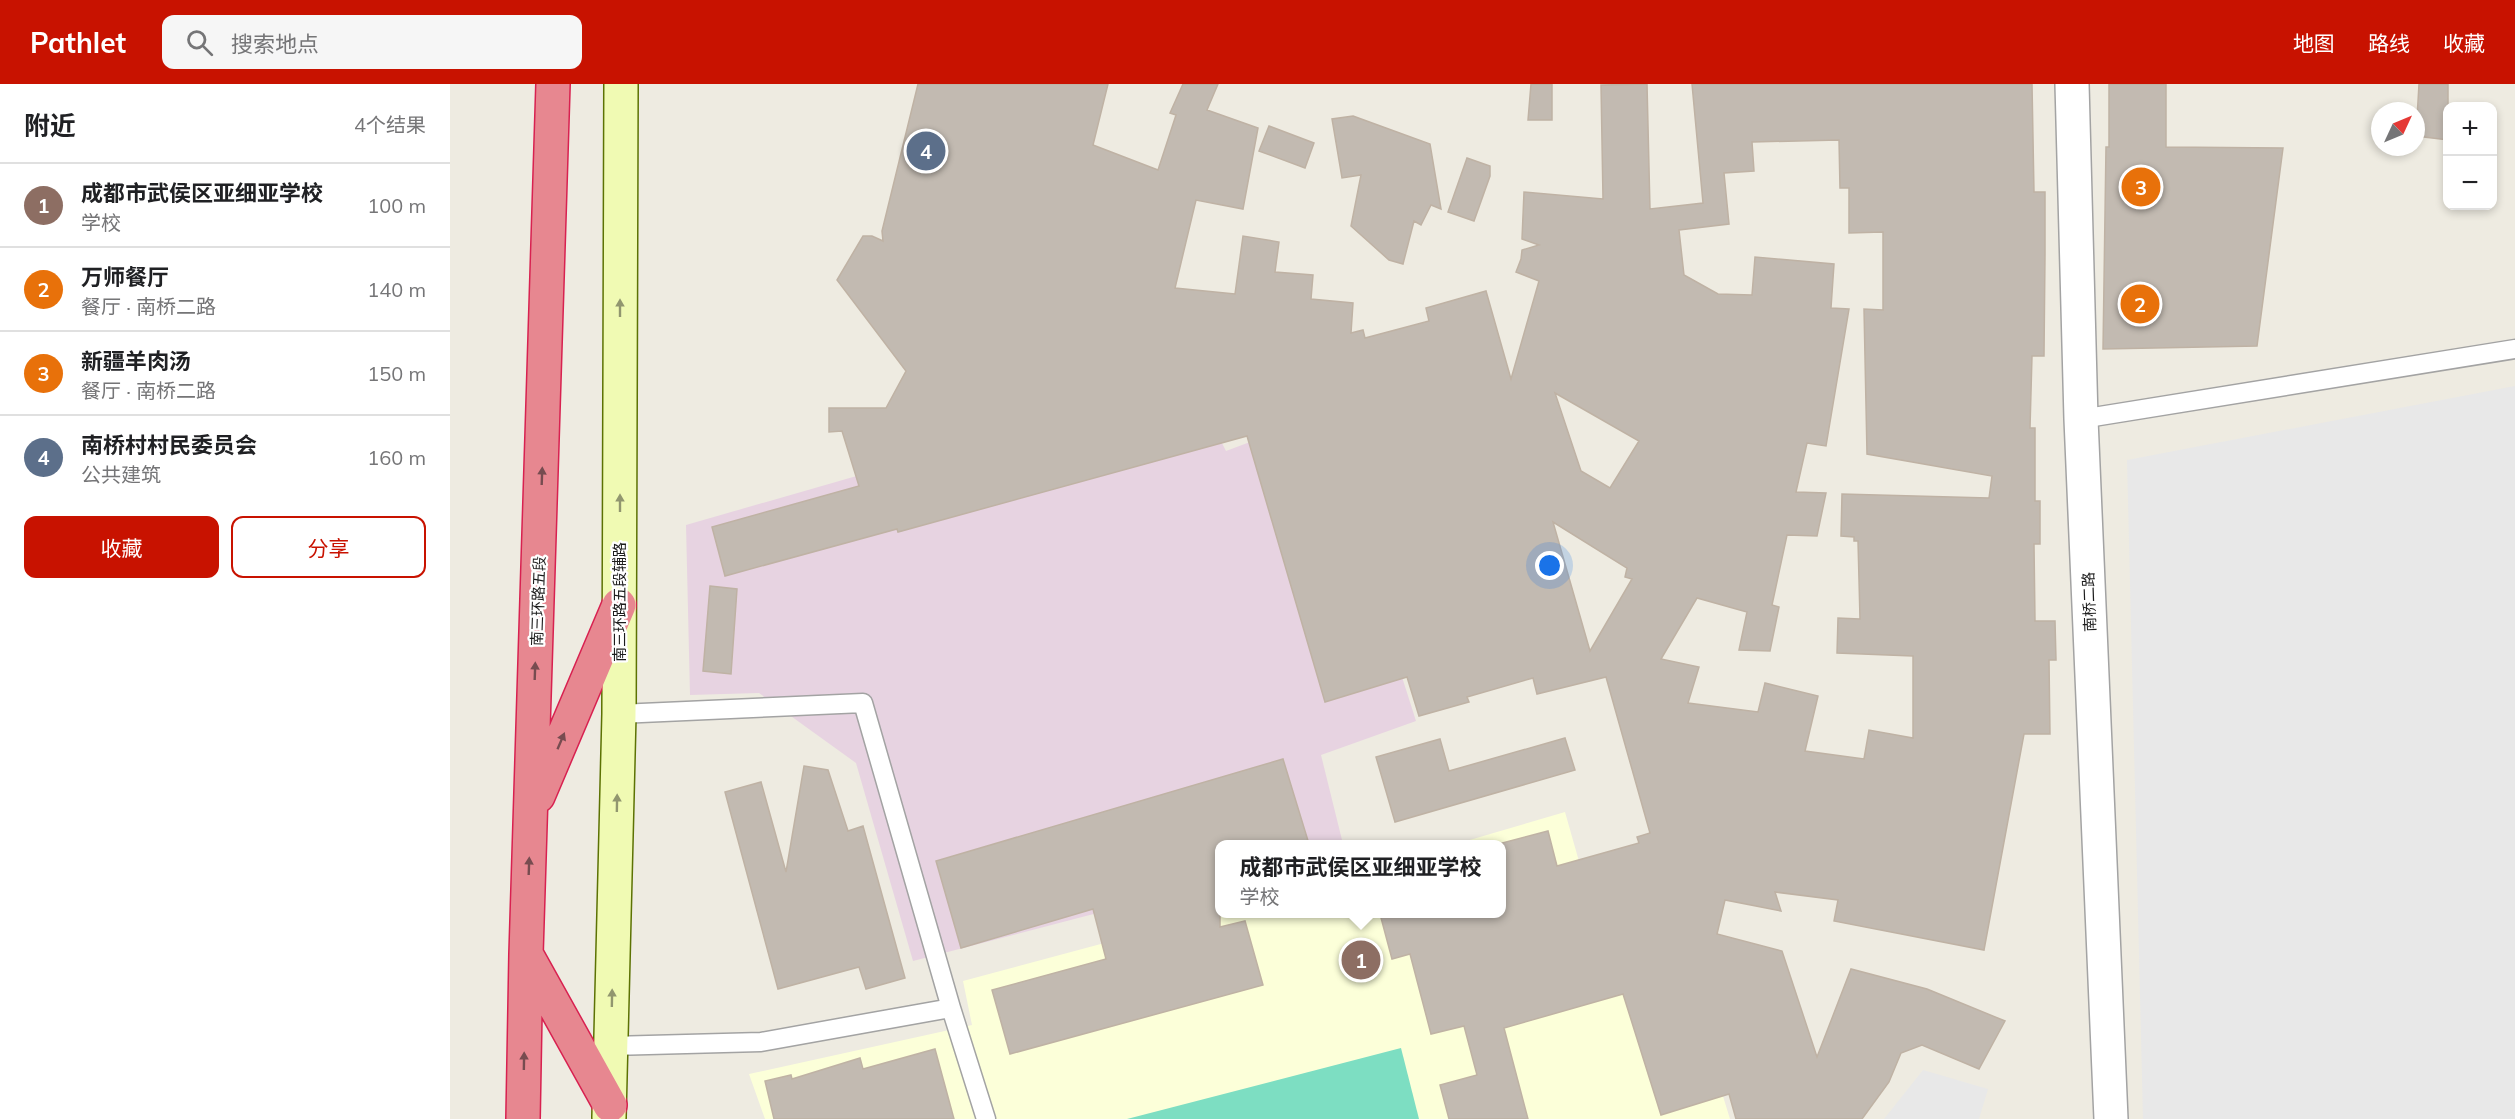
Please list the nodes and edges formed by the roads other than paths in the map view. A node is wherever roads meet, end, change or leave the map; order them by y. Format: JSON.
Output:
{"nodes":[{"id":1,"x":553,"y":84,"type":"edge"},
{"id":2,"x":621,"y":84,"type":"edge"},
{"id":3,"x":2072,"y":84,"type":"edge"},
{"id":4,"x":2515,"y":350,"type":"edge"},
{"id":5,"x":2081,"y":419,"type":"junction"},
{"id":6,"x":619,"y":605,"type":"junction"},
{"id":7,"x":619,"y":714,"type":"junction"},
{"id":8,"x":530,"y":814,"type":"junction"},
{"id":9,"x":526,"y":954,"type":"junction"},
{"id":10,"x":951,"y":1008,"type":"junction"},
{"id":11,"x":611,"y":1046,"type":"junction"},
{"id":12,"x":609,"y":1112,"type":"edge"},
{"id":13,"x":524,"y":1119,"type":"edge"},
{"id":14,"x":986,"y":1119,"type":"edge"},
{"id":15,"x":2111,"y":1119,"type":"edge"}],
"edges":[{"from":8,"to":1,"type":"highway","name":"南三环路五段","one_way":true},
{"from":6,"to":2,"type":"main road","name":"南三环路五段辅路","one_way":true},
{"from":3,"to":5,"type":"street","name":"南桥二路"},
{"from":4,"to":5,"type":"lane"},
{"from":5,"to":15,"type":"street","name":"南桥二路"},
{"from":6,"to":7,"type":"main road","name":"南三环路五段辅路"},
{"from":8,"to":6,"type":"highway","one_way":true},
{"from":7,"to":10,"type":"lane"},
{"from":11,"to":7,"type":"main road","name":"南三环路五段辅路","one_way":true},
{"from":9,"to":8,"type":"highway","name":"南三环路五段","one_way":true},
{"from":9,"to":12,"type":"highway"},
{"from":13,"to":9,"type":"highway","name":"南三环路五段","one_way":true},
{"from":10,"to":11,"type":"lane"},
{"from":10,"to":14,"type":"lane"},
{"from":11,"to":12,"type":"main road","name":"南三环路五段辅路"}]}
